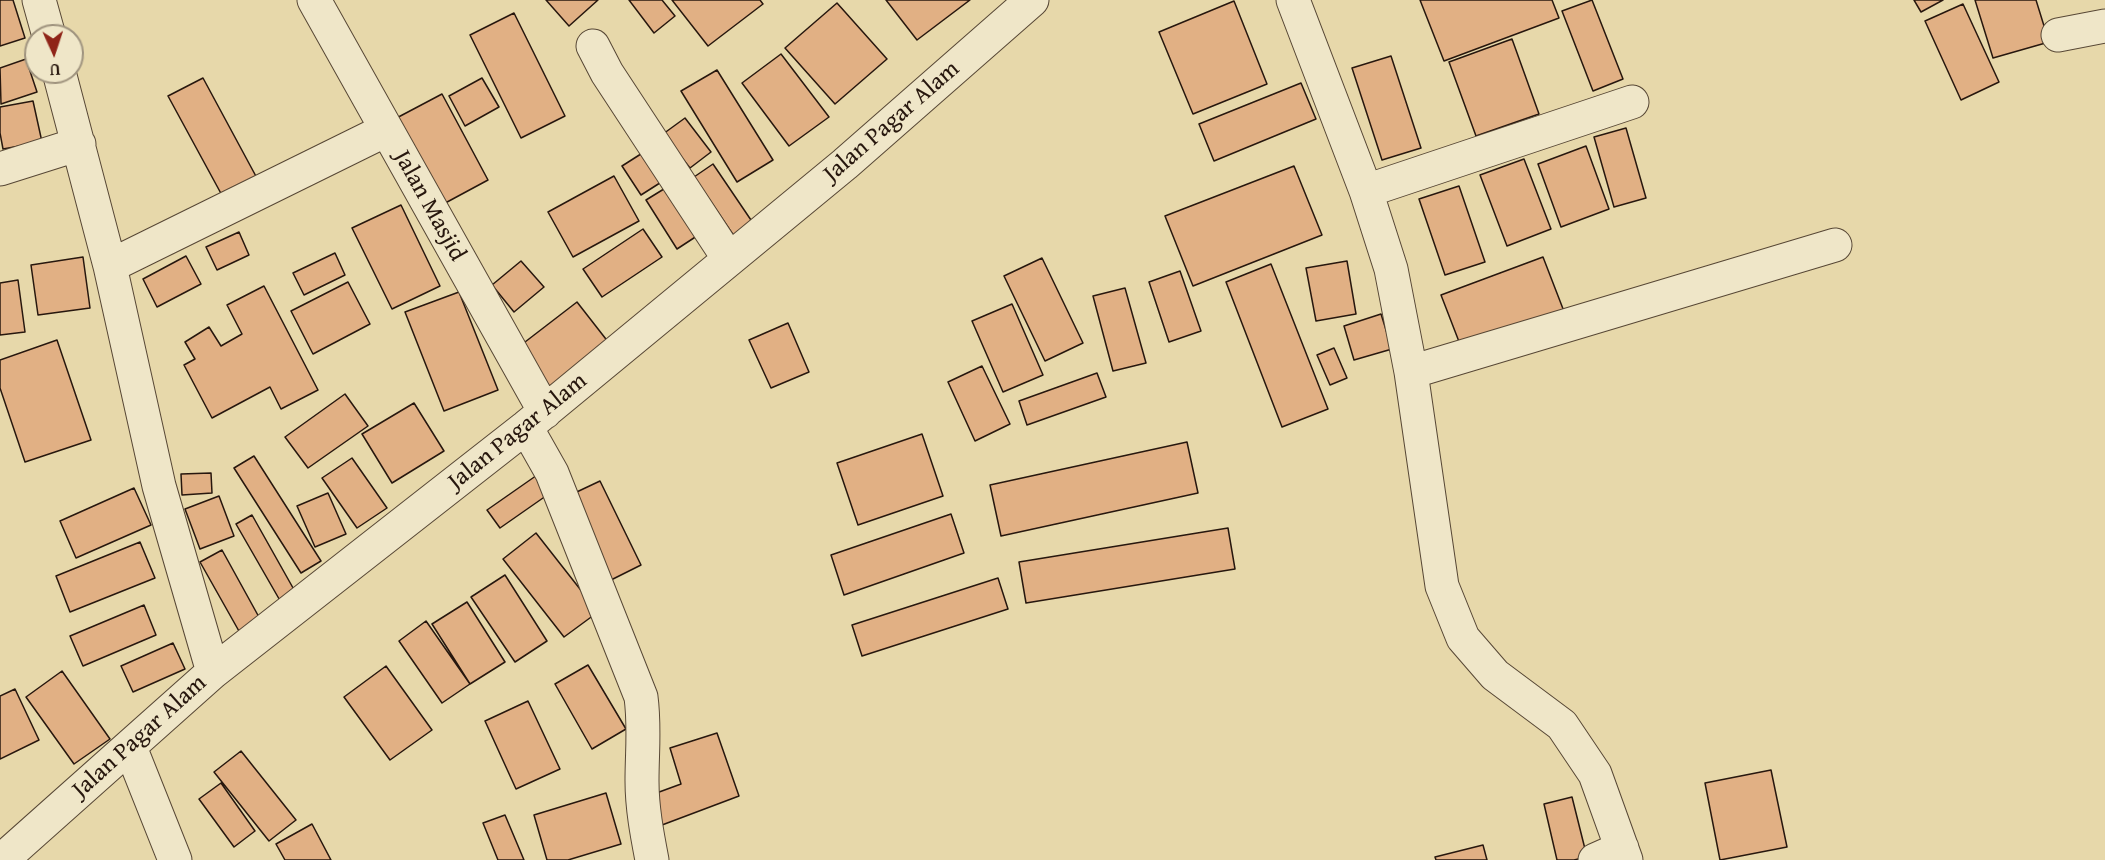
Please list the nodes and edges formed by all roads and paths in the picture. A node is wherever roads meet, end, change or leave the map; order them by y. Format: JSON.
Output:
{"nodes":[{"id":1,"x":39,"y":0,"type":"edge"},
{"id":2,"x":314,"y":0,"type":"edge"},
{"id":3,"x":1032,"y":0,"type":"edge"},
{"id":4,"x":1293,"y":0,"type":"edge"},
{"id":5,"x":46,"y":24,"type":"edge"},
{"id":6,"x":2105,"y":26,"type":"edge"},
{"id":7,"x":2058,"y":35,"type":"dead end"},
{"id":8,"x":593,"y":46,"type":"dead end"},
{"id":9,"x":62,"y":84,"type":"edge"},
{"id":10,"x":1632,"y":102,"type":"dead end"},
{"id":11,"x":386,"y":130,"type":"junction"},
{"id":12,"x":79,"y":144,"type":"junction"},
{"id":13,"x":0,"y":169,"type":"edge"},
{"id":14,"x":1366,"y":191,"type":"junction"},
{"id":15,"x":1835,"y":245,"type":"dead end"},
{"id":16,"x":729,"y":259,"type":"junction"},
{"id":17,"x":110,"y":266,"type":"junction"},
{"id":18,"x":1411,"y":372,"type":"junction"},
{"id":19,"x":536,"y":419,"type":"junction"},
{"id":20,"x":213,"y":672,"type":"junction"},
{"id":21,"x":130,"y":747,"type":"junction"},
{"id":22,"x":1614,"y":856,"type":"edge"},
{"id":23,"x":2,"y":860,"type":"edge"},
{"id":24,"x":175,"y":860,"type":"edge"},
{"id":25,"x":652,"y":860,"type":"edge"}],
"edges":[{"from":1,"to":5,"type":"street"},
{"from":2,"to":11,"type":"street","name":"Jalan Masjid"},
{"from":3,"to":16,"type":"street","name":"Jalan Pagar Alam"},
{"from":4,"to":14,"type":"street"},
{"from":6,"to":7,"type":"street"},
{"from":8,"to":16,"type":"street"},
{"from":9,"to":12,"type":"street"},
{"from":10,"to":14,"type":"street"},
{"from":11,"to":17,"type":"street"},
{"from":11,"to":19,"type":"street","name":"Jalan Masjid"},
{"from":12,"to":13,"type":"street"},
{"from":12,"to":17,"type":"street"},
{"from":14,"to":18,"type":"street"},
{"from":15,"to":18,"type":"street"},
{"from":16,"to":19,"type":"street","name":"Jalan Pagar Alam"},
{"from":17,"to":20,"type":"street"},
{"from":18,"to":22,"type":"street"},
{"from":19,"to":20,"type":"street","name":"Jalan Pagar Alam"},
{"from":19,"to":25,"type":"street","name":"Jalan Masjid"},
{"from":20,"to":21,"type":"street","name":"Jalan Pagar Alam"},
{"from":21,"to":23,"type":"street","name":"Jalan Pagar Alam"},
{"from":21,"to":24,"type":"street"}]}
